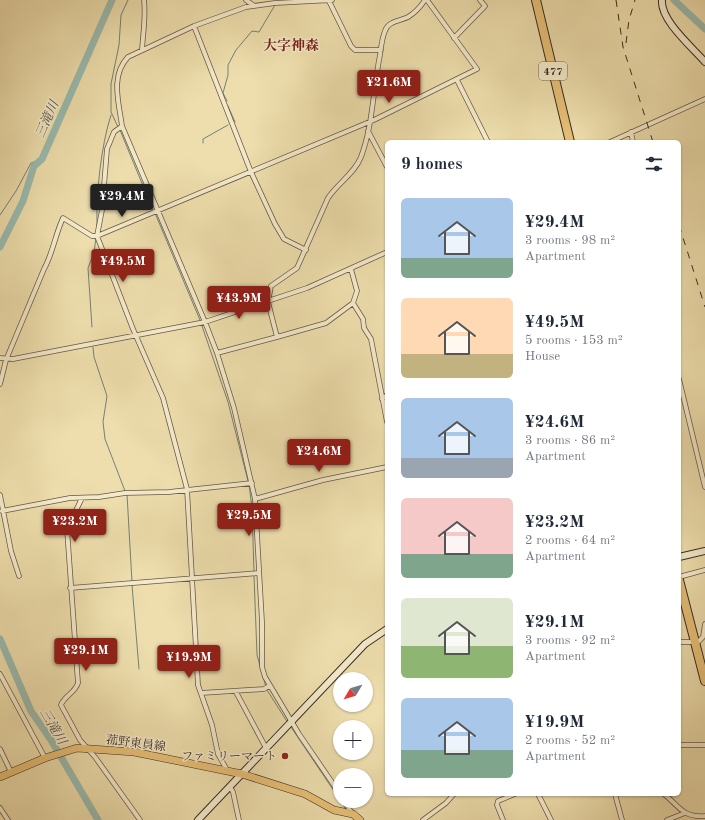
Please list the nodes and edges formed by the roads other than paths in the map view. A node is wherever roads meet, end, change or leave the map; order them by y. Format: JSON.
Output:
{"nodes":[{"id":1,"x":144,"y":0,"type":"edge"},
{"id":2,"x":246,"y":0,"type":"edge"},
{"id":3,"x":330,"y":0,"type":"edge"},
{"id":4,"x":426,"y":0,"type":"edge"},
{"id":5,"x":480,"y":0,"type":"edge"},
{"id":6,"x":536,"y":0,"type":"edge"},
{"id":7,"x":275,"y":1,"type":"edge"},
{"id":8,"x":661,"y":1,"type":"edge"},
{"id":9,"x":252,"y":5,"type":"junction"},
{"id":10,"x":194,"y":26,"type":"junction"},
{"id":11,"x":454,"y":38,"type":"junction"},
{"id":12,"x":142,"y":50,"type":"junction"},
{"id":13,"x":381,"y":50,"type":"junction"},
{"id":14,"x":705,"y":62,"type":"edge"},
{"id":15,"x":457,"y":80,"type":"junction"},
{"id":16,"x":705,"y":99,"type":"edge"},
{"id":17,"x":370,"y":122,"type":"junction"},
{"id":18,"x":120,"y":127,"type":"junction"},
{"id":19,"x":367,"y":131,"type":"junction"},
{"id":20,"x":631,"y":132,"type":"junction"},
{"id":21,"x":487,"y":140,"type":"edge"},
{"id":22,"x":570,"y":140,"type":"edge"},
{"id":23,"x":614,"y":140,"type":"edge"},
{"id":24,"x":633,"y":140,"type":"edge"},
{"id":25,"x":385,"y":163,"type":"edge"},
{"id":26,"x":251,"y":172,"type":"junction"},
{"id":27,"x":158,"y":211,"type":"junction"},
{"id":28,"x":96,"y":236,"type":"junction"},
{"id":29,"x":306,"y":250,"type":"junction"},
{"id":30,"x":385,"y":253,"type":"edge"},
{"id":31,"x":351,"y":269,"type":"junction"},
{"id":32,"x":268,"y":302,"type":"junction"},
{"id":33,"x":353,"y":302,"type":"junction"},
{"id":34,"x":204,"y":322,"type":"junction"},
{"id":35,"x":135,"y":335,"type":"junction"},
{"id":36,"x":276,"y":337,"type":"junction"},
{"id":37,"x":217,"y":353,"type":"junction"},
{"id":38,"x":0,"y":358,"type":"edge"},
{"id":39,"x":6,"y":360,"type":"junction"},
{"id":40,"x":0,"y":384,"type":"edge"},
{"id":41,"x":385,"y":397,"type":"edge"},
{"id":42,"x":681,"y":397,"type":"edge"},
{"id":43,"x":382,"y":399,"type":"junction"},
{"id":44,"x":385,"y":413,"type":"edge"},
{"id":45,"x":385,"y":467,"type":"edge"},
{"id":46,"x":252,"y":484,"type":"junction"},
{"id":47,"x":705,"y":488,"type":"edge"},
{"id":48,"x":188,"y":489,"type":"junction"},
{"id":49,"x":0,"y":496,"type":"edge"},
{"id":50,"x":82,"y":498,"type":"junction"},
{"id":51,"x":255,"y":499,"type":"junction"},
{"id":52,"x":2,"y":511,"type":"junction"},
{"id":53,"x":702,"y":552,"type":"edge"},
{"id":54,"x":681,"y":557,"type":"edge"},
{"id":55,"x":705,"y":570,"type":"edge"},
{"id":56,"x":257,"y":574,"type":"junction"},
{"id":57,"x":19,"y":576,"type":"dead end"},
{"id":58,"x":681,"y":576,"type":"edge"},
{"id":59,"x":192,"y":578,"type":"junction"},
{"id":60,"x":681,"y":587,"type":"edge"},
{"id":61,"x":70,"y":588,"type":"junction"},
{"id":62,"x":705,"y":624,"type":"edge"},
{"id":63,"x":385,"y":630,"type":"edge"},
{"id":64,"x":681,"y":642,"type":"edge"},
{"id":65,"x":696,"y":643,"type":"junction"},
{"id":66,"x":0,"y":674,"type":"edge"},
{"id":67,"x":705,"y":681,"type":"edge"},
{"id":68,"x":2,"y":682,"type":"edge"},
{"id":69,"x":269,"y":687,"type":"junction"},
{"id":70,"x":236,"y":692,"type":"junction"},
{"id":71,"x":201,"y":693,"type":"junction"},
{"id":72,"x":290,"y":723,"type":"junction"},
{"id":73,"x":681,"y":745,"type":"edge"},
{"id":74,"x":705,"y":745,"type":"edge"},
{"id":75,"x":266,"y":748,"type":"junction"},
{"id":76,"x":0,"y":749,"type":"edge"},
{"id":77,"x":89,"y":749,"type":"junction"},
{"id":78,"x":46,"y":758,"type":"junction"},
{"id":79,"x":227,"y":770,"type":"junction"},
{"id":80,"x":12,"y":772,"type":"junction"},
{"id":81,"x":242,"y":774,"type":"junction"},
{"id":82,"x":0,"y":777,"type":"edge"},
{"id":83,"x":333,"y":784,"type":"edge"},
{"id":84,"x":230,"y":787,"type":"junction"},
{"id":85,"x":452,"y":796,"type":"edge"},
{"id":86,"x":510,"y":796,"type":"edge"},
{"id":87,"x":539,"y":796,"type":"edge"},
{"id":88,"x":616,"y":796,"type":"edge"},
{"id":89,"x":666,"y":796,"type":"edge"},
{"id":90,"x":0,"y":808,"type":"edge"},
{"id":91,"x":347,"y":808,"type":"edge"},
{"id":92,"x":349,"y":813,"type":"junction"},
{"id":93,"x":685,"y":813,"type":"junction"},
{"id":94,"x":705,"y":816,"type":"edge"},
{"id":95,"x":8,"y":820,"type":"edge"},
{"id":96,"x":140,"y":820,"type":"edge"},
{"id":97,"x":198,"y":820,"type":"edge"},
{"id":98,"x":239,"y":820,"type":"edge"},
{"id":99,"x":360,"y":820,"type":"edge"},
{"id":100,"x":423,"y":820,"type":"edge"},
{"id":101,"x":504,"y":820,"type":"edge"},
{"id":102,"x":551,"y":820,"type":"edge"},
{"id":103,"x":622,"y":820,"type":"edge"},
{"id":104,"x":667,"y":820,"type":"edge"}],
"edges":[{"from":1,"to":12,"type":"street"},
{"from":2,"to":9,"type":"street"},
{"from":3,"to":7,"type":"street"},
{"from":3,"to":13,"type":"street"},
{"from":4,"to":11,"type":"street"},
{"from":4,"to":13,"type":"street"},
{"from":5,"to":11,"type":"street"},
{"from":6,"to":22,"type":"highway","number":"477"},
{"from":7,"to":9,"type":"street"},
{"from":8,"to":14,"type":"main road"},
{"from":9,"to":10,"type":"street"},
{"from":10,"to":12,"type":"street"},
{"from":10,"to":26,"type":"street"},
{"from":11,"to":15,"type":"street"},
{"from":12,"to":18,"type":"street"},
{"from":13,"to":17,"type":"street"},
{"from":15,"to":17,"type":"street"},
{"from":15,"to":21,"type":"street"},
{"from":16,"to":20,"type":"street"},
{"from":17,"to":19,"type":"street"},
{"from":17,"to":26,"type":"street"},
{"from":18,"to":27,"type":"street"},
{"from":18,"to":28,"type":"street"},
{"from":19,"to":25,"type":"street"},
{"from":19,"to":29,"type":"street"},
{"from":20,"to":23,"type":"street"},
{"from":20,"to":24,"type":"street"},
{"from":26,"to":27,"type":"street"},
{"from":26,"to":29,"type":"street"},
{"from":27,"to":28,"type":"street"},
{"from":27,"to":34,"type":"street"},
{"from":28,"to":35,"type":"street"},
{"from":28,"to":39,"type":"street"},
{"from":29,"to":32,"type":"street"},
{"from":30,"to":31,"type":"street"},
{"from":31,"to":32,"type":"street"},
{"from":31,"to":33,"type":"street"},
{"from":32,"to":34,"type":"street"},
{"from":32,"to":36,"type":"street"},
{"from":33,"to":36,"type":"street"},
{"from":33,"to":43,"type":"street"},
{"from":34,"to":35,"type":"street"},
{"from":34,"to":37,"type":"street"},
{"from":35,"to":39,"type":"street"},
{"from":35,"to":48,"type":"street"},
{"from":36,"to":37,"type":"street"},
{"from":37,"to":46,"type":"street"},
{"from":38,"to":39,"type":"street"},
{"from":39,"to":40,"type":"street"},
{"from":41,"to":43,"type":"street"},
{"from":42,"to":47,"type":"street"},
{"from":43,"to":44,"type":"street"},
{"from":45,"to":51,"type":"street"},
{"from":46,"to":48,"type":"street"},
{"from":46,"to":51,"type":"street"},
{"from":48,"to":50,"type":"street"},
{"from":48,"to":59,"type":"street"},
{"from":49,"to":52,"type":"street"},
{"from":50,"to":52,"type":"street"},
{"from":50,"to":61,"type":"street"},
{"from":51,"to":56,"type":"street"},
{"from":52,"to":57,"type":"street"},
{"from":53,"to":54,"type":"main road"},
{"from":55,"to":58,"type":"street"},
{"from":56,"to":59,"type":"street"},
{"from":56,"to":69,"type":"street"},
{"from":59,"to":61,"type":"street"},
{"from":59,"to":71,"type":"street"},
{"from":60,"to":65,"type":"highway"},
{"from":61,"to":77,"type":"street"},
{"from":62,"to":65,"type":"street"},
{"from":63,"to":72,"type":"main road"},
{"from":64,"to":65,"type":"street"},
{"from":65,"to":67,"type":"highway"},
{"from":66,"to":68,"type":"street"},
{"from":68,"to":78,"type":"street"},
{"from":69,"to":70,"type":"street"},
{"from":69,"to":72,"type":"street"},
{"from":70,"to":71,"type":"street"},
{"from":70,"to":75,"type":"street"},
{"from":71,"to":79,"type":"street"},
{"from":72,"to":75,"type":"main road"},
{"from":72,"to":83,"type":"street"},
{"from":73,"to":74,"type":"street"},
{"from":75,"to":81,"type":"main road"},
{"from":76,"to":80,"type":"street"},
{"from":77,"to":78,"type":"main road","name":"菰野東員線"},
{"from":77,"to":79,"type":"main road","name":"菰野東員線"},
{"from":77,"to":96,"type":"street"},
{"from":78,"to":80,"type":"main road","name":"菰野東員線"},
{"from":79,"to":81,"type":"main road","name":"菰野東員線"},
{"from":80,"to":82,"type":"main road","name":"菰野東員線"},
{"from":81,"to":84,"type":"main road"},
{"from":81,"to":92,"type":"main road","name":"菰野東員線"},
{"from":84,"to":97,"type":"main road"},
{"from":84,"to":98,"type":"street"},
{"from":85,"to":100,"type":"street"},
{"from":86,"to":101,"type":"street"},
{"from":87,"to":102,"type":"street"},
{"from":88,"to":103,"type":"street"},
{"from":89,"to":93,"type":"street"},
{"from":90,"to":95,"type":"street"},
{"from":91,"to":92,"type":"street"},
{"from":92,"to":99,"type":"main road","name":"菰野東員線"},
{"from":93,"to":94,"type":"street"},
{"from":93,"to":104,"type":"street"}]}
